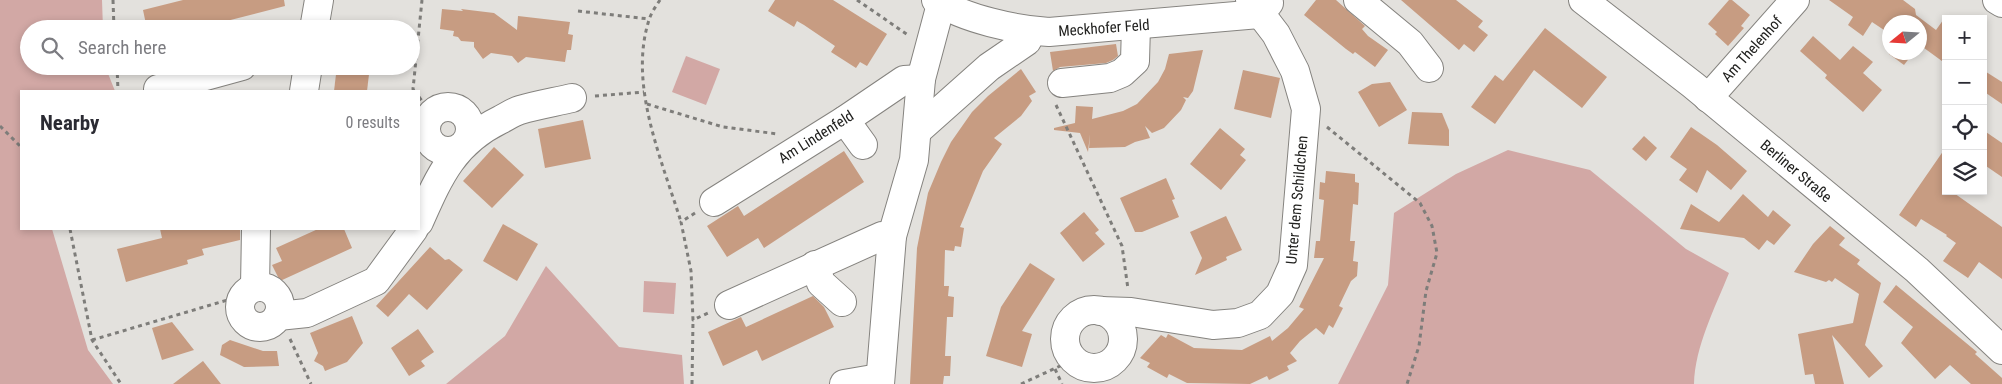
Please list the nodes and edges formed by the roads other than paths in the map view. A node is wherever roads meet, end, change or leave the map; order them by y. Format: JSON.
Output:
{"nodes":[{"id":1,"x":319,"y":0,"type":"edge"},
{"id":2,"x":1358,"y":0,"type":"edge"},
{"id":3,"x":1583,"y":0,"type":"edge"},
{"id":4,"x":1795,"y":0,"type":"edge"},
{"id":5,"x":1997,"y":0,"type":"edge"},
{"id":6,"x":939,"y":2,"type":"edge"},
{"id":7,"x":2002,"y":2,"type":"edge"},
{"id":8,"x":1260,"y":5,"type":"edge"},
{"id":9,"x":316,"y":20,"type":"edge"},
{"id":10,"x":1136,"y":26,"type":"junction"},
{"id":11,"x":1031,"y":31,"type":"junction"},
{"id":12,"x":1429,"y":68,"type":"dead end"},
{"id":13,"x":210,"y":75,"type":"edge"},
{"id":14,"x":307,"y":75,"type":"edge"},
{"id":15,"x":921,"y":79,"type":"junction"},
{"id":16,"x":158,"y":90,"type":"dead end"},
{"id":17,"x":304,"y":90,"type":"edge"},
{"id":18,"x":1059,"y":94,"type":"road end"},
{"id":19,"x":572,"y":98,"type":"road end"},
{"id":20,"x":1708,"y":98,"type":"junction"},
{"id":21,"x":426,"y":105,"type":"edge"},
{"id":22,"x":845,"y":120,"type":"junction"},
{"id":23,"x":916,"y":131,"type":"junction"},
{"id":24,"x":863,"y":145,"type":"dead end"},
{"id":25,"x":461,"y":146,"type":"junction"},
{"id":26,"x":714,"y":202,"type":"road end"},
{"id":27,"x":420,"y":220,"type":"edge"},
{"id":28,"x":256,"y":230,"type":"edge"},
{"id":29,"x":413,"y":230,"type":"edge"},
{"id":30,"x":892,"y":236,"type":"junction"},
{"id":31,"x":815,"y":265,"type":"junction"},
{"id":32,"x":842,"y":302,"type":"dead end"},
{"id":33,"x":730,"y":305,"type":"road end"},
{"id":34,"x":1100,"y":311,"type":"junction"},
{"id":35,"x":2002,"y":350,"type":"edge"},
{"id":36,"x":879,"y":381,"type":"edge"},
{"id":37,"x":844,"y":384,"type":"edge"}],
"edges":[{"from":1,"to":9,"type":"street"},
{"from":2,"to":12,"type":"street"},
{"from":3,"to":20,"type":"street","name":"Berliner Straße"},
{"from":4,"to":20,"type":"street","name":"Am Thelenhof"},
{"from":5,"to":7,"type":"street"},
{"from":6,"to":11,"type":"street","name":"Meckhofer Feld"},
{"from":6,"to":15,"type":"street"},
{"from":8,"to":10,"type":"street","name":"Meckhofer Feld"},
{"from":8,"to":34,"type":"street","name":"Unter dem Schildchen"},
{"from":10,"to":11,"type":"street","name":"Meckhofer Feld"},
{"from":10,"to":18,"type":"street"},
{"from":11,"to":23,"type":"street"},
{"from":13,"to":16,"type":"street"},
{"from":14,"to":17,"type":"street"},
{"from":15,"to":22,"type":"street","name":"Am Lindenfeld"},
{"from":15,"to":23,"type":"street"},
{"from":19,"to":25,"type":"street"},
{"from":20,"to":35,"type":"street","name":"Berliner Straße"},
{"from":21,"to":25,"type":"street"},
{"from":22,"to":24,"type":"street"},
{"from":22,"to":26,"type":"street","name":"Am Lindenfeld"},
{"from":23,"to":30,"type":"street"},
{"from":25,"to":27,"type":"street"},
{"from":28,"to":29,"type":"street"},
{"from":30,"to":31,"type":"street"},
{"from":30,"to":36,"type":"street"},
{"from":31,"to":32,"type":"street"},
{"from":31,"to":33,"type":"street"},
{"from":34,"to":34,"type":"street","name":"Unter dem Schildchen"},
{"from":36,"to":37,"type":"street"}]}
